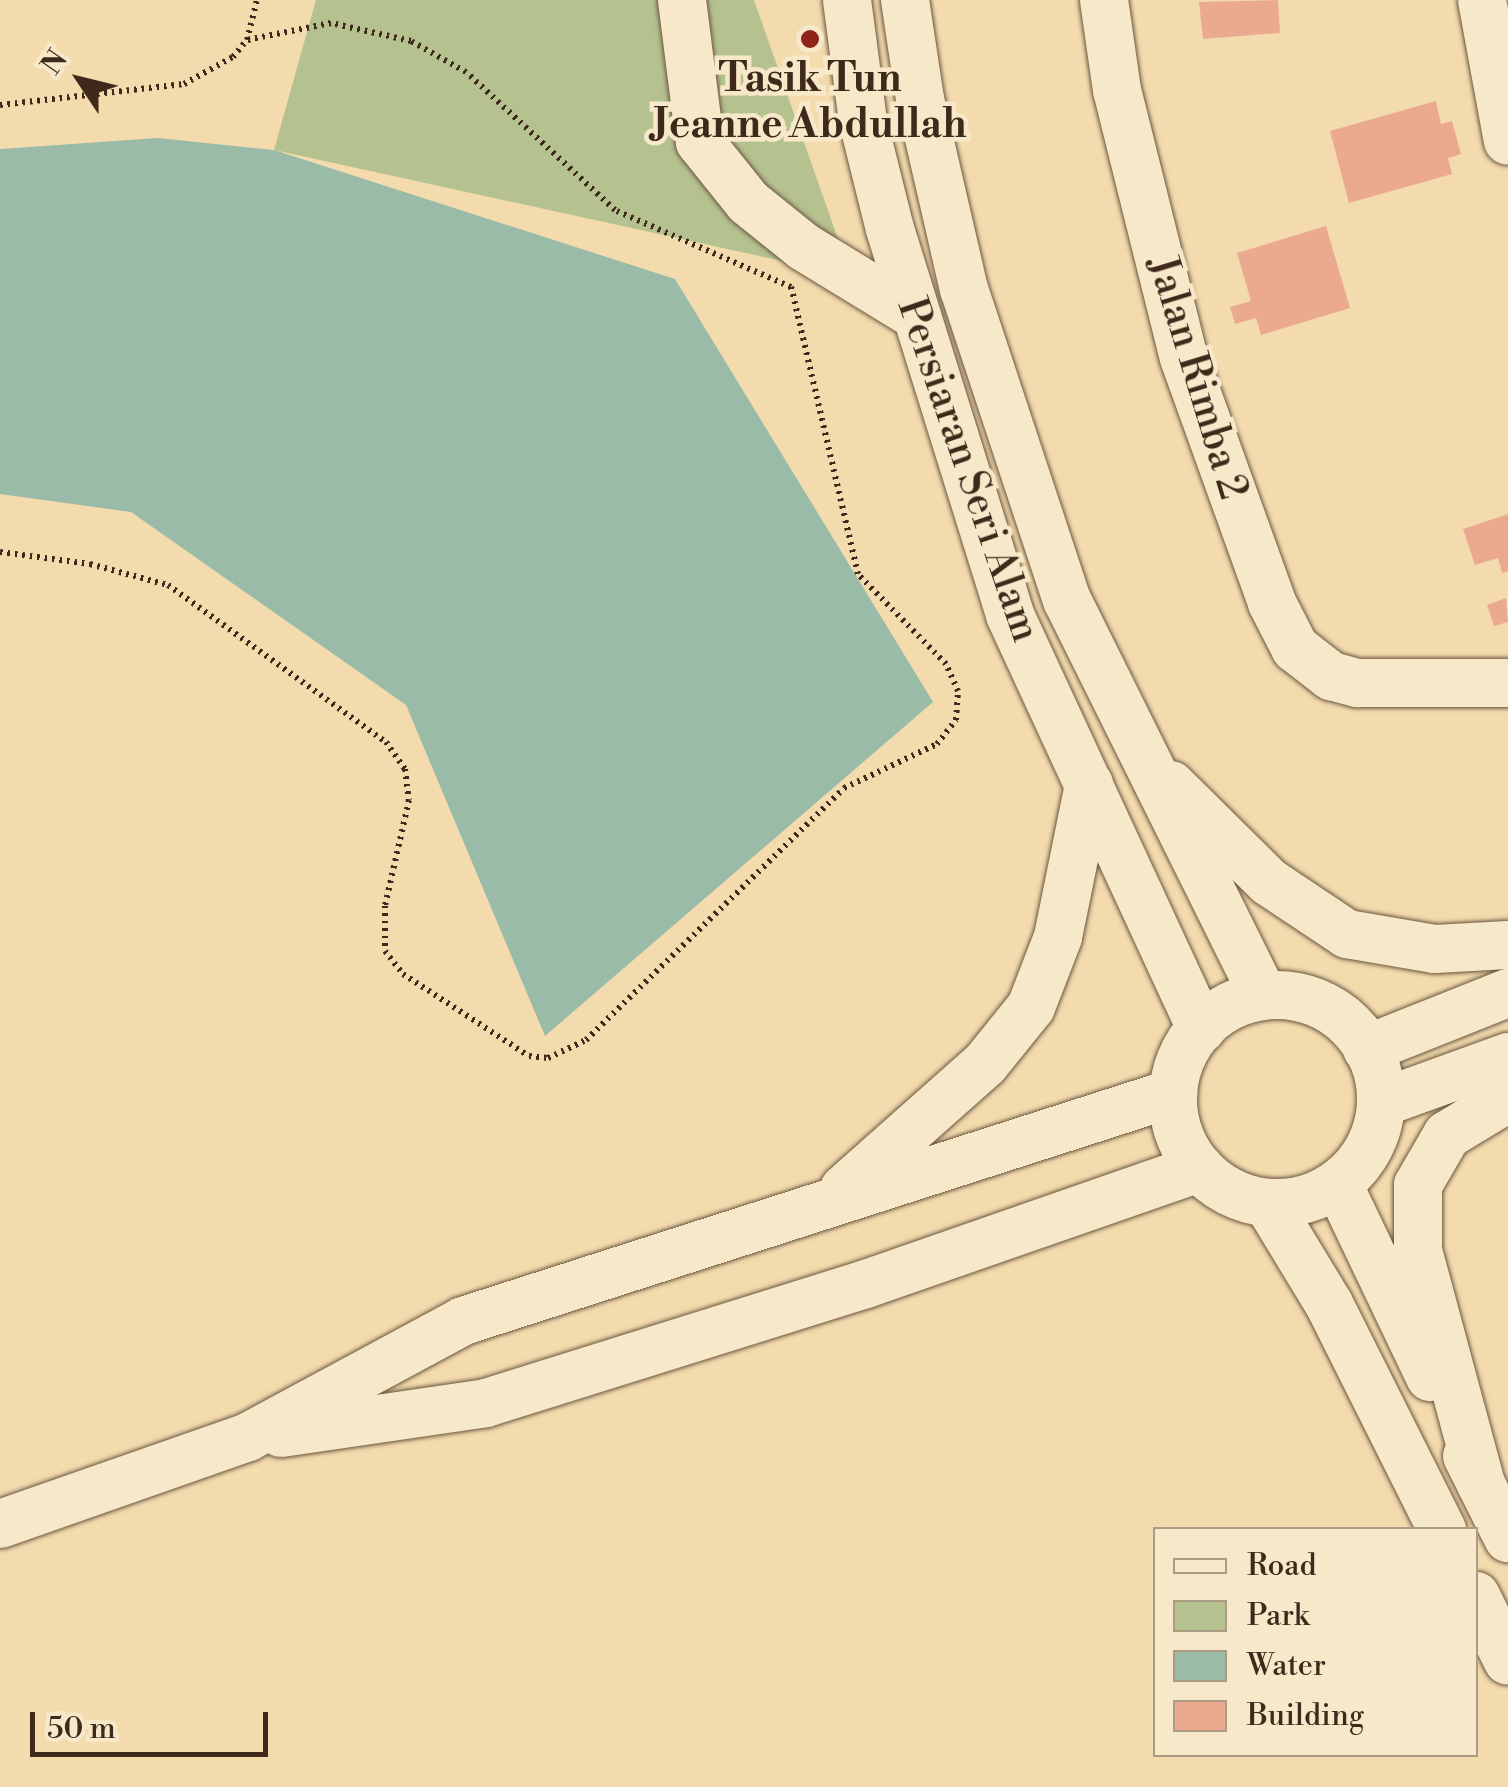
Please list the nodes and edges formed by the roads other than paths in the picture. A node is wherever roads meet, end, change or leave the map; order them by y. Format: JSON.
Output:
{"nodes":[{"id":1,"x":682,"y":0,"type":"edge"},
{"id":2,"x":847,"y":0,"type":"edge"},
{"id":3,"x":905,"y":0,"type":"edge"},
{"id":4,"x":1104,"y":0,"type":"edge"},
{"id":5,"x":1491,"y":2,"type":"edge"},
{"id":6,"x":1508,"y":140,"type":"edge"},
{"id":7,"x":912,"y":313,"type":"junction"},
{"id":8,"x":1508,"y":683,"type":"edge"},
{"id":9,"x":1140,"y":754,"type":"junction"},
{"id":10,"x":1089,"y":784,"type":"junction"},
{"id":11,"x":1508,"y":945,"type":"edge"},
{"id":12,"x":1508,"y":993,"type":"edge"},
{"id":13,"x":1264,"y":996,"type":"junction"},
{"id":14,"x":1201,"y":1029,"type":"junction"},
{"id":15,"x":1367,"y":1049,"type":"junction"},
{"id":16,"x":1508,"y":1057,"type":"edge"},
{"id":17,"x":1173,"y":1093,"type":"junction"},
{"id":18,"x":1508,"y":1098,"type":"edge"},
{"id":19,"x":1380,"y":1103,"type":"junction"},
{"id":20,"x":1199,"y":1168,"type":"junction"},
{"id":21,"x":1338,"y":1184,"type":"junction"},
{"id":22,"x":830,"y":1201,"type":"junction"},
{"id":23,"x":1270,"y":1207,"type":"junction"},
{"id":24,"x":248,"y":1437,"type":"junction"},
{"id":25,"x":1481,"y":1484,"type":"junction"},
{"id":26,"x":0,"y":1524,"type":"edge"},
{"id":27,"x":1440,"y":1527,"type":"edge"},
{"id":28,"x":1508,"y":1538,"type":"edge"},
{"id":29,"x":1478,"y":1600,"type":"edge"},
{"id":30,"x":1508,"y":1661,"type":"edge"}],
"edges":[{"from":1,"to":7,"type":"street"},
{"from":2,"to":7,"type":"street","name":"Persiaran Seri Alam"},
{"from":3,"to":9,"type":"street","name":"Persiaran Seri Alam"},
{"from":4,"to":8,"type":"street","name":"Jalan Rimba 2"},
{"from":5,"to":6,"type":"street"},
{"from":7,"to":10,"type":"street","name":"Persiaran Seri Alam"},
{"from":9,"to":11,"type":"street"},
{"from":9,"to":13,"type":"street","name":"Persiaran Seri Alam"},
{"from":10,"to":14,"type":"street","name":"Persiaran Seri Alam"},
{"from":10,"to":22,"type":"street"},
{"from":12,"to":15,"type":"street"},
{"from":13,"to":14,"type":"street"},
{"from":13,"to":15,"type":"street"},
{"from":14,"to":17,"type":"street"},
{"from":15,"to":19,"type":"street"},
{"from":16,"to":19,"type":"street"},
{"from":17,"to":20,"type":"street"},
{"from":17,"to":22,"type":"street"},
{"from":18,"to":25,"type":"street"},
{"from":19,"to":21,"type":"street"},
{"from":20,"to":23,"type":"street"},
{"from":20,"to":24,"type":"street"},
{"from":21,"to":23,"type":"street"},
{"from":21,"to":25,"type":"street"},
{"from":22,"to":24,"type":"street"},
{"from":23,"to":27,"type":"street"},
{"from":24,"to":26,"type":"street"},
{"from":25,"to":28,"type":"street"},
{"from":29,"to":30,"type":"street"}]}
